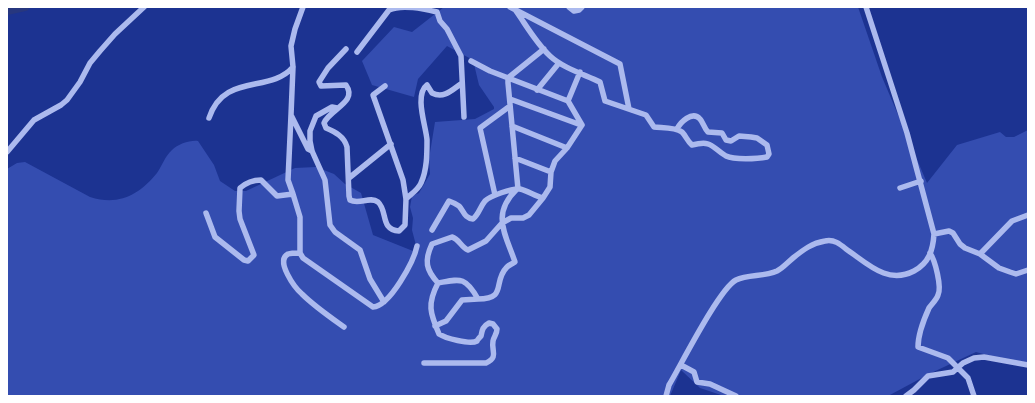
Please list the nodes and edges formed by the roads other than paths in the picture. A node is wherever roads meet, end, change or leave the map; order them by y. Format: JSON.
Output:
{"nodes":[{"id":1,"x":144,"y":7,"type":"edge"},
{"id":2,"x":302,"y":7,"type":"edge"},
{"id":3,"x":510,"y":7,"type":"edge"},
{"id":4,"x":569,"y":7,"type":"edge"},
{"id":5,"x":582,"y":7,"type":"edge"},
{"id":6,"x":866,"y":7,"type":"edge"},
{"id":7,"x":422,"y":8,"type":"edge"},
{"id":8,"x":516,"y":11,"type":"junction"},
{"id":9,"x":346,"y":49,"type":"dead end"},
{"id":10,"x":544,"y":49,"type":"junction"},
{"id":11,"x":357,"y":52,"type":"dead end"},
{"id":12,"x":470,"y":61,"type":"dead end"},
{"id":13,"x":559,"y":63,"type":"junction"},
{"id":14,"x":293,"y":67,"type":"junction"},
{"id":15,"x":580,"y":72,"type":"junction"},
{"id":16,"x":508,"y":78,"type":"junction"},
{"id":17,"x":462,"y":83,"type":"junction"},
{"id":18,"x":385,"y":86,"type":"dead end"},
{"id":19,"x":537,"y":90,"type":"junction"},
{"id":20,"x":510,"y":99,"type":"junction"},
{"id":21,"x":568,"y":101,"type":"junction"},
{"id":22,"x":510,"y":106,"type":"junction"},
{"id":23,"x":337,"y":108,"type":"junction"},
{"id":24,"x":629,"y":109,"type":"junction"},
{"id":25,"x":291,"y":116,"type":"junction"},
{"id":26,"x":464,"y":117,"type":"dead end"},
{"id":27,"x":209,"y":118,"type":"dead end"},
{"id":28,"x":582,"y":125,"type":"junction"},
{"id":29,"x":512,"y":126,"type":"junction"},
{"id":30,"x":677,"y":129,"type":"junction"},
{"id":31,"x":391,"y":144,"type":"junction"},
{"id":32,"x":567,"y":148,"type":"junction"},
{"id":33,"x":312,"y":151,"type":"junction"},
{"id":34,"x":7,"y":152,"type":"edge"},
{"id":35,"x":515,"y":158,"type":"junction"},
{"id":36,"x":551,"y":172,"type":"junction"},
{"id":37,"x":349,"y":178,"type":"junction"},
{"id":38,"x":921,"y":181,"type":"junction"},
{"id":39,"x":900,"y":188,"type":"dead end"},
{"id":40,"x":518,"y":189,"type":"junction"},
{"id":41,"x":293,"y":194,"type":"junction"},
{"id":42,"x":495,"y":195,"type":"junction"},
{"id":43,"x":543,"y":198,"type":"junction"},
{"id":44,"x":406,"y":199,"type":"junction"},
{"id":45,"x":206,"y":213,"type":"dead end"},
{"id":46,"x":1028,"y":215,"type":"edge"},
{"id":47,"x":502,"y":223,"type":"junction"},
{"id":48,"x":432,"y":230,"type":"dead end"},
{"id":49,"x":934,"y":234,"type":"junction"},
{"id":50,"x":417,"y":246,"type":"dead end"},
{"id":51,"x":930,"y":253,"type":"junction"},
{"id":52,"x":300,"y":254,"type":"junction"},
{"id":53,"x":980,"y":254,"type":"junction"},
{"id":54,"x":1028,"y":270,"type":"edge"},
{"id":55,"x":438,"y":283,"type":"junction"},
{"id":56,"x":478,"y":299,"type":"junction"},
{"id":57,"x":384,"y":302,"type":"junction"},
{"id":58,"x":435,"y":326,"type":"junction"},
{"id":59,"x":344,"y":327,"type":"dead end"},
{"id":60,"x":424,"y":363,"type":"dead end"},
{"id":61,"x":681,"y":365,"type":"junction"},
{"id":62,"x":1028,"y":365,"type":"edge"},
{"id":63,"x":958,"y":368,"type":"junction"},
{"id":64,"x":666,"y":396,"type":"edge"},
{"id":65,"x":736,"y":396,"type":"edge"},
{"id":66,"x":906,"y":396,"type":"edge"},
{"id":67,"x":974,"y":396,"type":"edge"}],
"edges":[{"from":1,"to":34,"type":"street"},
{"from":2,"to":14,"type":"street"},
{"from":3,"to":8,"type":"street"},
{"from":4,"to":5,"type":"street"},
{"from":6,"to":38,"type":"street"},
{"from":7,"to":11,"type":"street"},
{"from":7,"to":17,"type":"street"},
{"from":8,"to":10,"type":"street"},
{"from":8,"to":24,"type":"street"},
{"from":9,"to":23,"type":"street"},
{"from":10,"to":13,"type":"street"},
{"from":10,"to":16,"type":"street"},
{"from":12,"to":16,"type":"street"},
{"from":13,"to":15,"type":"street"},
{"from":13,"to":19,"type":"street"},
{"from":14,"to":25,"type":"street"},
{"from":14,"to":27,"type":"street"},
{"from":15,"to":21,"type":"street"},
{"from":15,"to":24,"type":"street"},
{"from":16,"to":19,"type":"street"},
{"from":16,"to":20,"type":"street"},
{"from":17,"to":26,"type":"street"},
{"from":17,"to":44,"type":"street"},
{"from":18,"to":31,"type":"street"},
{"from":19,"to":21,"type":"street"},
{"from":20,"to":22,"type":"street"},
{"from":20,"to":28,"type":"street"},
{"from":21,"to":28,"type":"street"},
{"from":22,"to":29,"type":"street"},
{"from":22,"to":42,"type":"street"},
{"from":23,"to":33,"type":"street"},
{"from":23,"to":37,"type":"street"},
{"from":24,"to":30,"type":"street"},
{"from":25,"to":33,"type":"street"},
{"from":25,"to":41,"type":"street"},
{"from":28,"to":32,"type":"street"},
{"from":29,"to":32,"type":"street"},
{"from":29,"to":35,"type":"street"},
{"from":30,"to":30,"type":"street"},
{"from":31,"to":37,"type":"street"},
{"from":31,"to":44,"type":"street"},
{"from":32,"to":36,"type":"street"},
{"from":33,"to":57,"type":"street"},
{"from":35,"to":36,"type":"street"},
{"from":35,"to":40,"type":"street"},
{"from":36,"to":43,"type":"street"},
{"from":37,"to":44,"type":"street"},
{"from":38,"to":39,"type":"street"},
{"from":38,"to":49,"type":"street"},
{"from":40,"to":42,"type":"street"},
{"from":40,"to":43,"type":"street"},
{"from":40,"to":47,"type":"street"},
{"from":41,"to":45,"type":"street"},
{"from":41,"to":52,"type":"street"},
{"from":42,"to":48,"type":"street"},
{"from":43,"to":47,"type":"street"},
{"from":46,"to":53,"type":"street"},
{"from":47,"to":55,"type":"street"},
{"from":47,"to":56,"type":"street"},
{"from":49,"to":51,"type":"street"},
{"from":49,"to":53,"type":"street"},
{"from":50,"to":57,"type":"street"},
{"from":51,"to":61,"type":"street"},
{"from":51,"to":63,"type":"street"},
{"from":52,"to":57,"type":"street"},
{"from":52,"to":59,"type":"street"},
{"from":53,"to":54,"type":"street"},
{"from":55,"to":56,"type":"street"},
{"from":55,"to":58,"type":"street"},
{"from":56,"to":58,"type":"street"},
{"from":58,"to":60,"type":"street"},
{"from":61,"to":64,"type":"street"},
{"from":61,"to":65,"type":"street"},
{"from":62,"to":63,"type":"street"},
{"from":63,"to":66,"type":"street"},
{"from":63,"to":67,"type":"street"}]}
